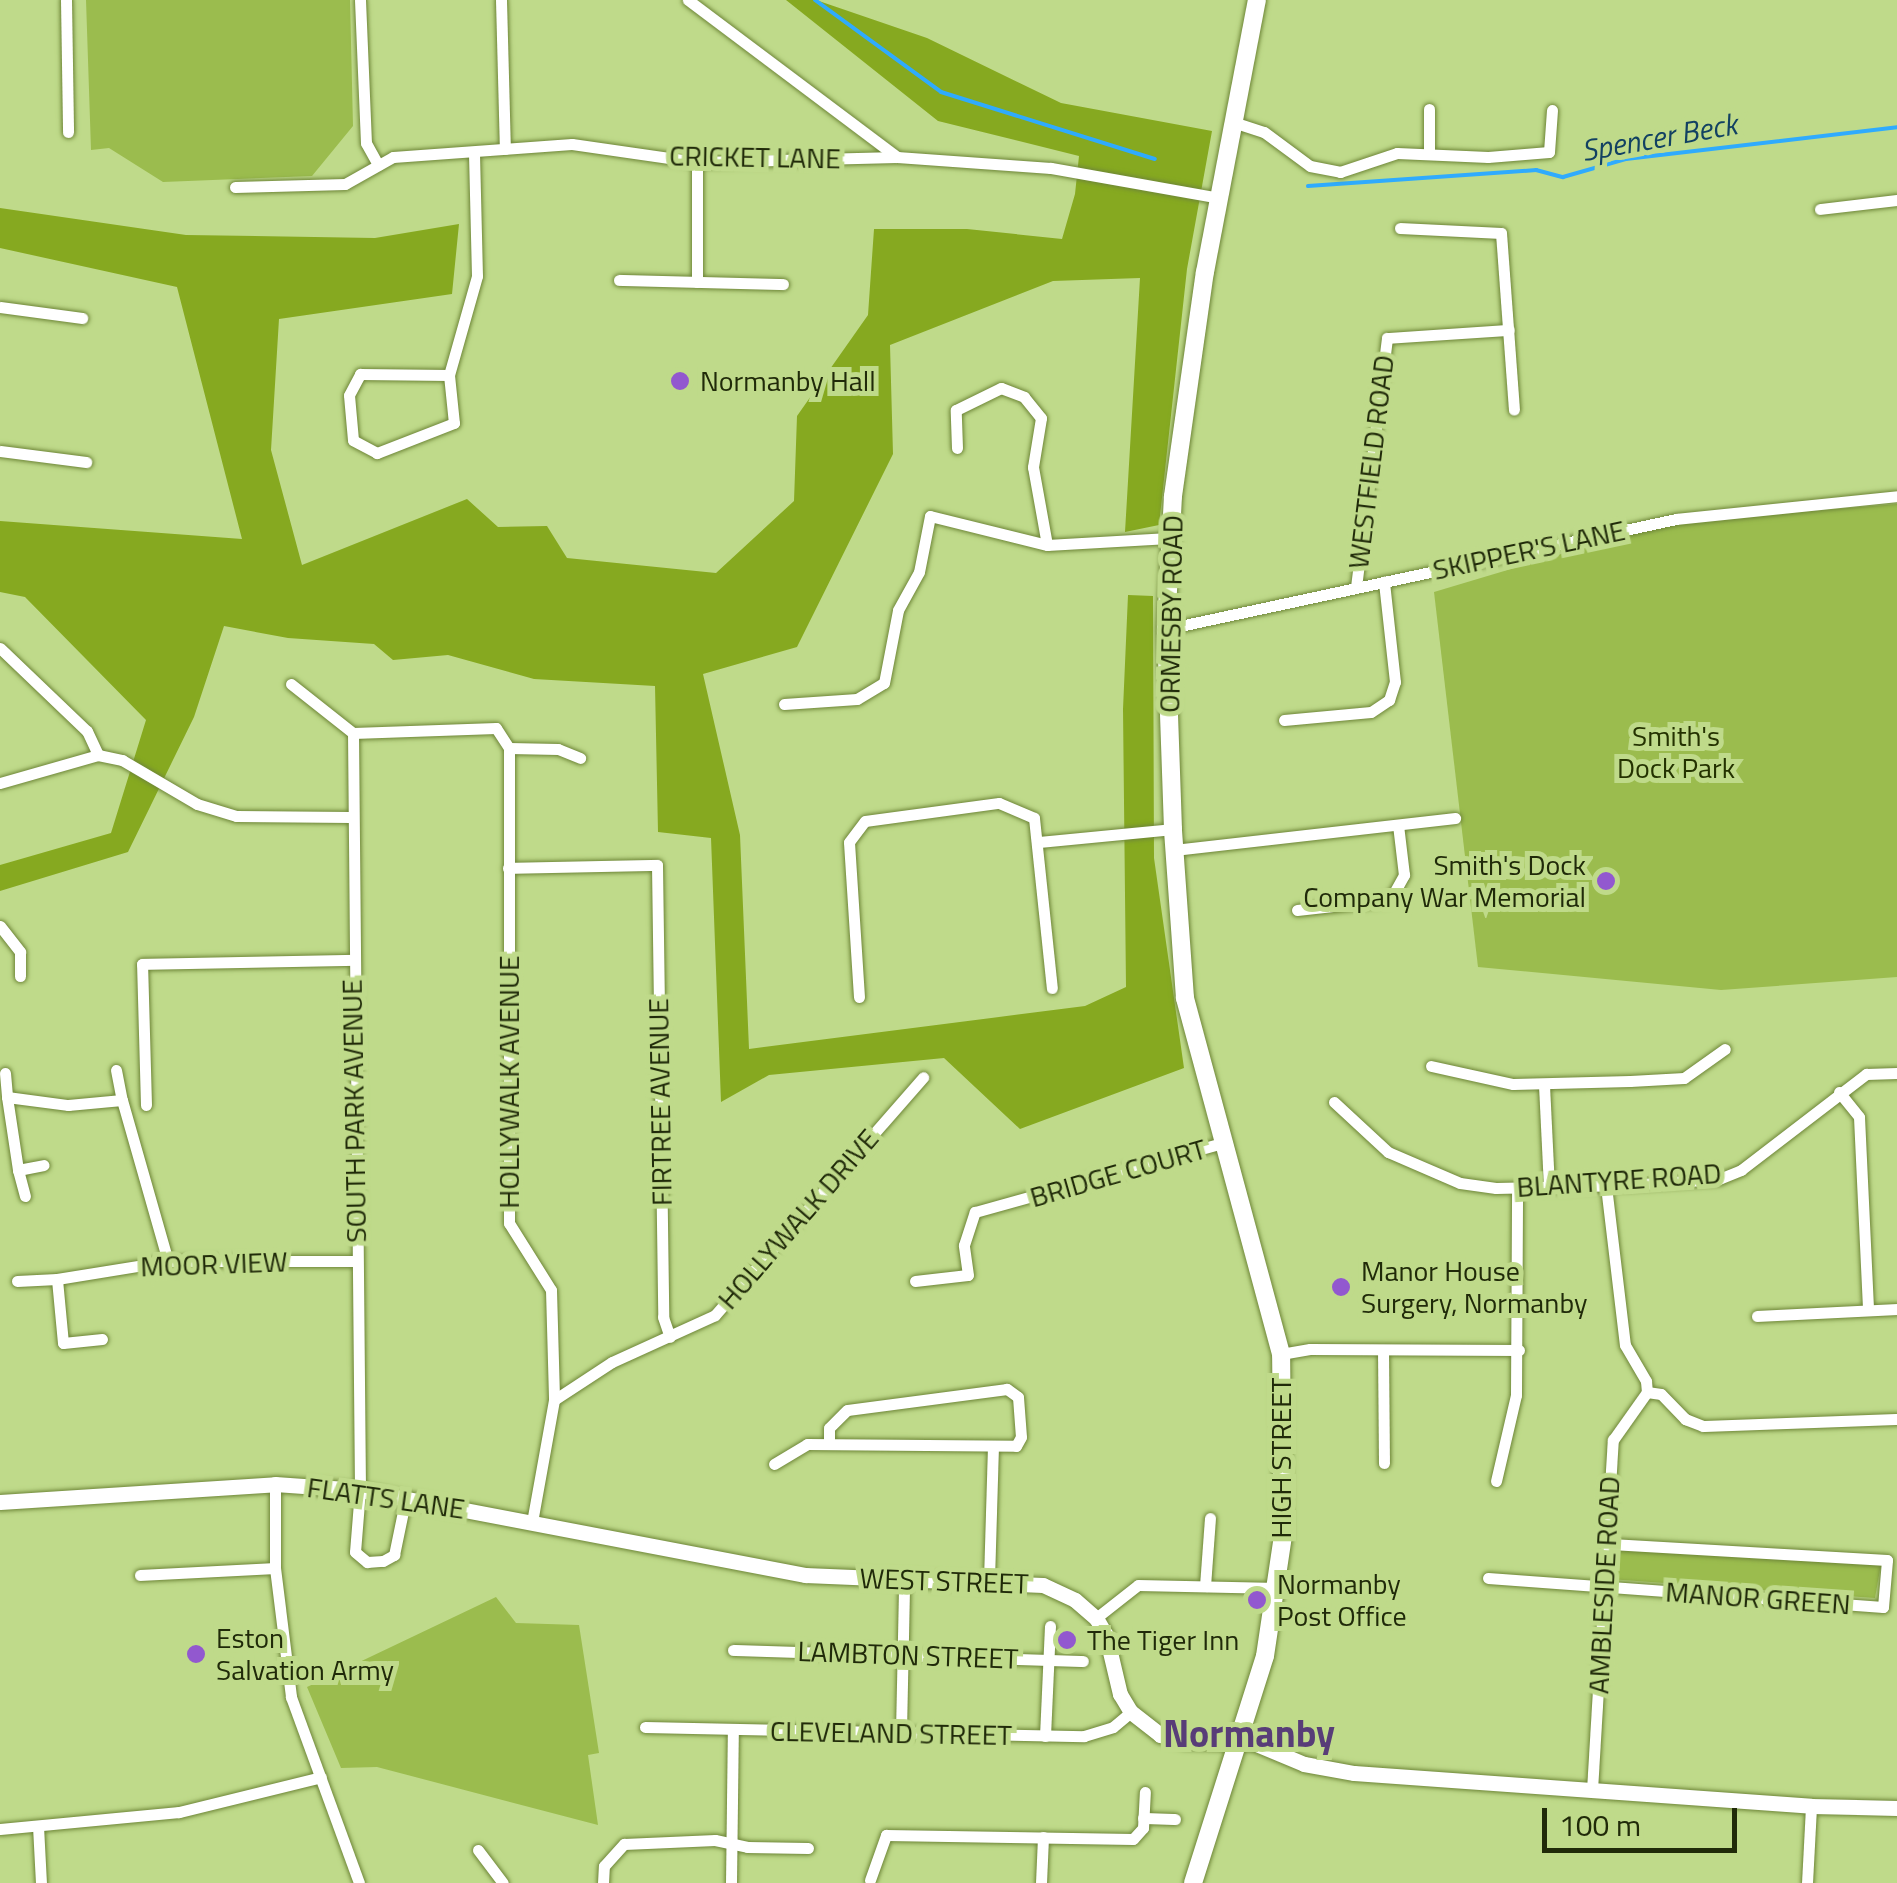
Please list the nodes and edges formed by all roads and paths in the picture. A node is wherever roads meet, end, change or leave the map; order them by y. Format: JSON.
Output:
{"nodes":[{"id":1,"x":66,"y":0,"type":"edge"},
{"id":2,"x":360,"y":0,"type":"edge"},
{"id":3,"x":501,"y":0,"type":"edge"},
{"id":4,"x":688,"y":0,"type":"edge"},
{"id":5,"x":1257,"y":0,"type":"edge"},
{"id":6,"x":1430,"y":109,"type":"dead end"},
{"id":7,"x":1552,"y":110,"type":"dead end"},
{"id":8,"x":1236,"y":122,"type":"junction"},
{"id":9,"x":68,"y":132,"type":"dead end"},
{"id":10,"x":505,"y":149,"type":"junction"},
{"id":11,"x":1429,"y":152,"type":"junction"},
{"id":12,"x":474,"y":154,"type":"junction"},
{"id":13,"x":897,"y":157,"type":"junction"},
{"id":14,"x":698,"y":162,"type":"junction"},
{"id":15,"x":378,"y":165,"type":"junction"},
{"id":16,"x":235,"y":187,"type":"dead end"},
{"id":17,"x":1220,"y":198,"type":"junction"},
{"id":18,"x":1897,"y":200,"type":"edge"},
{"id":19,"x":1820,"y":209,"type":"dead end"},
{"id":20,"x":1400,"y":228,"type":"dead end"},
{"id":21,"x":619,"y":280,"type":"dead end"},
{"id":22,"x":697,"y":282,"type":"junction"},
{"id":23,"x":783,"y":284,"type":"dead end"},
{"id":24,"x":0,"y":307,"type":"edge"},
{"id":25,"x":82,"y":318,"type":"dead end"},
{"id":26,"x":1509,"y":330,"type":"junction"},
{"id":27,"x":449,"y":374,"type":"junction"},
{"id":28,"x":1514,"y":410,"type":"dead end"},
{"id":29,"x":957,"y":448,"type":"dead end"},
{"id":30,"x":0,"y":451,"type":"edge"},
{"id":31,"x":86,"y":462,"type":"dead end"},
{"id":32,"x":1897,"y":496,"type":"edge"},
{"id":33,"x":1169,"y":538,"type":"junction"},
{"id":34,"x":1047,"y":545,"type":"junction"},
{"id":35,"x":1384,"y":582,"type":"junction"},
{"id":36,"x":1356,"y":588,"type":"junction"},
{"id":37,"x":1166,"y":629,"type":"junction"},
{"id":38,"x":0,"y":648,"type":"edge"},
{"id":39,"x":291,"y":684,"type":"dead end"},
{"id":40,"x":784,"y":704,"type":"dead end"},
{"id":41,"x":1284,"y":720,"type":"dead end"},
{"id":42,"x":353,"y":733,"type":"junction"},
{"id":43,"x":510,"y":748,"type":"junction"},
{"id":44,"x":98,"y":755,"type":"junction"},
{"id":45,"x":580,"y":758,"type":"dead end"},
{"id":46,"x":0,"y":783,"type":"edge"},
{"id":47,"x":351,"y":817,"type":"junction"},
{"id":48,"x":1455,"y":818,"type":"dead end"},
{"id":49,"x":1398,"y":824,"type":"junction"},
{"id":50,"x":1172,"y":828,"type":"junction"},
{"id":51,"x":1039,"y":842,"type":"junction"},
{"id":52,"x":1174,"y":850,"type":"junction"},
{"id":53,"x":508,"y":868,"type":"junction"},
{"id":54,"x":1298,"y":910,"type":"dead end"},
{"id":55,"x":0,"y":926,"type":"edge"},
{"id":56,"x":352,"y":960,"type":"junction"},
{"id":57,"x":20,"y":976,"type":"dead end"},
{"id":58,"x":1052,"y":988,"type":"dead end"},
{"id":59,"x":858,"y":997,"type":"dead end"},
{"id":60,"x":1192,"y":1032,"type":"joint"},
{"id":61,"x":1724,"y":1049,"type":"dead end"},
{"id":62,"x":1432,"y":1066,"type":"dead end"},
{"id":63,"x":116,"y":1070,"type":"dead end"},
{"id":64,"x":1897,"y":1073,"type":"edge"},
{"id":65,"x":6,"y":1074,"type":"dead end"},
{"id":66,"x":923,"y":1077,"type":"dead end"},
{"id":67,"x":1544,"y":1085,"type":"junction"},
{"id":68,"x":1839,"y":1092,"type":"junction"},
{"id":69,"x":8,"y":1097,"type":"junction"},
{"id":70,"x":122,"y":1100,"type":"junction"},
{"id":71,"x":1334,"y":1102,"type":"dead end"},
{"id":72,"x":146,"y":1105,"type":"dead end"},
{"id":73,"x":1226,"y":1142,"type":"junction"},
{"id":74,"x":44,"y":1165,"type":"dead end"},
{"id":75,"x":18,"y":1170,"type":"junction"},
{"id":76,"x":1606,"y":1186,"type":"junction"},
{"id":77,"x":1548,"y":1187,"type":"junction"},
{"id":78,"x":1517,"y":1188,"type":"junction"},
{"id":79,"x":25,"y":1196,"type":"dead end"},
{"id":80,"x":356,"y":1260,"type":"junction"},
{"id":81,"x":168,"y":1261,"type":"junction"},
{"id":82,"x":57,"y":1279,"type":"junction"},
{"id":83,"x":17,"y":1281,"type":"dead end"},
{"id":84,"x":916,"y":1281,"type":"dead end"},
{"id":85,"x":1868,"y":1309,"type":"junction"},
{"id":86,"x":1897,"y":1309,"type":"edge"},
{"id":87,"x":1757,"y":1316,"type":"dead end"},
{"id":88,"x":670,"y":1337,"type":"junction"},
{"id":89,"x":102,"y":1339,"type":"dead end"},
{"id":90,"x":1383,"y":1350,"type":"junction"},
{"id":91,"x":1519,"y":1350,"type":"junction"},
{"id":92,"x":1280,"y":1354,"type":"junction"},
{"id":93,"x":1647,"y":1392,"type":"junction"},
{"id":94,"x":554,"y":1400,"type":"junction"},
{"id":95,"x":1897,"y":1419,"type":"edge"},
{"id":96,"x":829,"y":1444,"type":"junction"},
{"id":97,"x":993,"y":1449,"type":"junction"},
{"id":98,"x":1384,"y":1462,"type":"dead end"},
{"id":99,"x":774,"y":1464,"type":"dead end"},
{"id":100,"x":1496,"y":1481,"type":"dead end"},
{"id":101,"x":276,"y":1484,"type":"junction"},
{"id":102,"x":360,"y":1490,"type":"junction"},
{"id":103,"x":406,"y":1497,"type":"junction"},
{"id":104,"x":0,"y":1502,"type":"edge"},
{"id":105,"x":1210,"y":1518,"type":"dead end"},
{"id":106,"x":532,"y":1522,"type":"junction"},
{"id":107,"x":1606,"y":1544,"type":"junction"},
{"id":108,"x":276,"y":1568,"type":"junction"},
{"id":109,"x":768,"y":1568,"type":"joint"},
{"id":110,"x":140,"y":1576,"type":"dead end"},
{"id":111,"x":1488,"y":1578,"type":"dead end"},
{"id":112,"x":989,"y":1580,"type":"junction"},
{"id":113,"x":1204,"y":1586,"type":"junction"},
{"id":114,"x":1604,"y":1587,"type":"junction"},
{"id":115,"x":1278,"y":1588,"type":"junction"},
{"id":116,"x":904,"y":1592,"type":"dead end"},
{"id":117,"x":1096,"y":1618,"type":"junction"},
{"id":118,"x":1050,"y":1626,"type":"dead end"},
{"id":119,"x":733,"y":1650,"type":"dead end"},
{"id":120,"x":903,"y":1653,"type":"junction"},
{"id":121,"x":1050,"y":1660,"type":"junction"},
{"id":122,"x":1083,"y":1662,"type":"dead end"},
{"id":123,"x":1131,"y":1712,"type":"junction"},
{"id":124,"x":645,"y":1727,"type":"dead end"},
{"id":125,"x":733,"y":1729,"type":"junction"},
{"id":126,"x":901,"y":1732,"type":"junction"},
{"id":127,"x":1045,"y":1736,"type":"junction"},
{"id":128,"x":1236,"y":1742,"type":"junction"},
{"id":129,"x":321,"y":1776,"type":"junction"},
{"id":130,"x":1592,"y":1790,"type":"junction"},
{"id":131,"x":1145,"y":1792,"type":"dead end"},
{"id":132,"x":1811,"y":1806,"type":"junction"},
{"id":133,"x":1897,"y":1808,"type":"edge"},
{"id":134,"x":1175,"y":1819,"type":"dead end"},
{"id":135,"x":1143,"y":1823,"type":"junction"},
{"id":136,"x":38,"y":1826,"type":"junction"},
{"id":137,"x":0,"y":1829,"type":"edge"},
{"id":138,"x":1043,"y":1837,"type":"junction"},
{"id":139,"x":731,"y":1844,"type":"junction"},
{"id":140,"x":808,"y":1848,"type":"dead end"},
{"id":141,"x":478,"y":1850,"type":"dead end"},
{"id":142,"x":870,"y":1880,"type":"dead end"},
{"id":143,"x":41,"y":1883,"type":"edge"},
{"id":144,"x":358,"y":1883,"type":"edge"},
{"id":145,"x":504,"y":1883,"type":"edge"},
{"id":146,"x":604,"y":1883,"type":"edge"},
{"id":147,"x":731,"y":1883,"type":"edge"},
{"id":148,"x":1041,"y":1883,"type":"edge"},
{"id":149,"x":1193,"y":1883,"type":"edge"},
{"id":150,"x":1807,"y":1883,"type":"edge"}],
"edges":[{"from":1,"to":9,"type":"street"},
{"from":2,"to":15,"type":"street"},
{"from":3,"to":10,"type":"street"},
{"from":4,"to":13,"type":"street"},
{"from":5,"to":8,"type":"main road","name":"ORMESBY ROAD"},
{"from":6,"to":11,"type":"street"},
{"from":7,"to":11,"type":"street"},
{"from":8,"to":11,"type":"street"},
{"from":8,"to":17,"type":"main road","name":"ORMESBY ROAD"},
{"from":10,"to":12,"type":"street","name":"CRICKET LANE"},
{"from":10,"to":14,"type":"street","name":"CRICKET LANE"},
{"from":12,"to":15,"type":"street","name":"CRICKET LANE"},
{"from":12,"to":27,"type":"street"},
{"from":13,"to":14,"type":"street","name":"CRICKET LANE"},
{"from":13,"to":17,"type":"street","name":"CRICKET LANE"},
{"from":14,"to":22,"type":"street"},
{"from":15,"to":16,"type":"street","name":"CRICKET LANE"},
{"from":17,"to":33,"type":"main road","name":"ORMESBY ROAD"},
{"from":18,"to":19,"type":"street"},
{"from":20,"to":26,"type":"street"},
{"from":21,"to":22,"type":"street"},
{"from":22,"to":23,"type":"street"},
{"from":24,"to":25,"type":"street"},
{"from":26,"to":28,"type":"street"},
{"from":26,"to":36,"type":"street","name":"WESTFIELD ROAD"},
{"from":27,"to":27,"type":"street"},
{"from":29,"to":34,"type":"street"},
{"from":30,"to":31,"type":"street"},
{"from":32,"to":35,"type":"street","name":"SKIPPER'S LANE"},
{"from":33,"to":34,"type":"street"},
{"from":33,"to":37,"type":"main road","name":"ORMESBY ROAD"},
{"from":34,"to":40,"type":"street"},
{"from":35,"to":36,"type":"street","name":"SKIPPER'S LANE"},
{"from":35,"to":41,"type":"street"},
{"from":36,"to":37,"type":"street","name":"SKIPPER'S LANE"},
{"from":37,"to":50,"type":"main road","name":"ORMESBY ROAD"},
{"from":38,"to":44,"type":"street"},
{"from":39,"to":42,"type":"street"},
{"from":42,"to":43,"type":"street"},
{"from":42,"to":47,"type":"street","name":"SOUTH PARK AVENUE"},
{"from":43,"to":45,"type":"street"},
{"from":43,"to":53,"type":"street","name":"HOLLYWALK AVENUE"},
{"from":44,"to":46,"type":"street"},
{"from":44,"to":47,"type":"street"},
{"from":47,"to":56,"type":"street","name":"SOUTH PARK AVENUE"},
{"from":48,"to":49,"type":"street"},
{"from":49,"to":52,"type":"street"},
{"from":49,"to":54,"type":"street"},
{"from":50,"to":51,"type":"street"},
{"from":50,"to":52,"type":"main road","name":"ORMESBY ROAD"},
{"from":51,"to":58,"type":"street"},
{"from":51,"to":59,"type":"street"},
{"from":52,"to":60,"type":"main road","name":"ORMESBY ROAD"},
{"from":53,"to":88,"type":"street","name":"FIRTREE AVENUE"},
{"from":53,"to":94,"type":"street","name":"HOLLYWALK AVENUE"},
{"from":55,"to":57,"type":"street"},
{"from":56,"to":72,"type":"street"},
{"from":56,"to":80,"type":"street","name":"SOUTH PARK AVENUE"},
{"from":60,"to":73,"type":"main road","name":"HIGH STREET"},
{"from":61,"to":67,"type":"street"},
{"from":62,"to":67,"type":"street"},
{"from":63,"to":70,"type":"street"},
{"from":64,"to":68,"type":"street","name":"BLANTYRE ROAD"},
{"from":65,"to":69,"type":"street"},
{"from":66,"to":88,"type":"street","name":"HOLLYWALK DRIVE"},
{"from":67,"to":77,"type":"street"},
{"from":68,"to":76,"type":"street","name":"BLANTYRE ROAD"},
{"from":68,"to":85,"type":"street"},
{"from":69,"to":70,"type":"street"},
{"from":69,"to":75,"type":"street"},
{"from":70,"to":81,"type":"street"},
{"from":71,"to":78,"type":"street","name":"BLANTYRE ROAD"},
{"from":73,"to":84,"type":"street","name":"BRIDGE COURT"},
{"from":73,"to":92,"type":"main road","name":"HIGH STREET"},
{"from":74,"to":75,"type":"street"},
{"from":75,"to":79,"type":"street"},
{"from":76,"to":77,"type":"street","name":"BLANTYRE ROAD"},
{"from":76,"to":93,"type":"street"},
{"from":77,"to":78,"type":"street","name":"BLANTYRE ROAD"},
{"from":78,"to":91,"type":"street"},
{"from":80,"to":81,"type":"street","name":"MOOR VIEW"},
{"from":80,"to":102,"type":"street","name":"SOUTH PARK AVENUE"},
{"from":81,"to":82,"type":"street","name":"MOOR VIEW"},
{"from":82,"to":83,"type":"street","name":"MOOR VIEW"},
{"from":82,"to":89,"type":"street"},
{"from":85,"to":86,"type":"street"},
{"from":85,"to":87,"type":"street"},
{"from":88,"to":94,"type":"street","name":"HOLLYWALK DRIVE"},
{"from":90,"to":91,"type":"street"},
{"from":90,"to":92,"type":"street"},
{"from":90,"to":98,"type":"street"},
{"from":91,"to":100,"type":"street"},
{"from":92,"to":115,"type":"main road","name":"HIGH STREET"},
{"from":93,"to":95,"type":"street"},
{"from":93,"to":107,"type":"street","name":"AMBLESIDE ROAD"},
{"from":94,"to":106,"type":"street","name":"HOLLYWALK AVENUE"},
{"from":96,"to":97,"type":"street"},
{"from":96,"to":97,"type":"street"},
{"from":96,"to":99,"type":"street"},
{"from":97,"to":112,"type":"street"},
{"from":101,"to":102,"type":"street","name":"FLATTS LANE"},
{"from":101,"to":104,"type":"street","name":"FLATTS LANE"},
{"from":101,"to":108,"type":"street"},
{"from":102,"to":103,"type":"street","name":"FLATTS LANE"},
{"from":102,"to":103,"type":"street","name":"SOUTH PARK AVENUE"},
{"from":103,"to":106,"type":"street","name":"FLATTS LANE"},
{"from":105,"to":113,"type":"street"},
{"from":106,"to":109,"type":"street","name":"FLATTS LANE"},
{"from":107,"to":114,"type":"street","name":"AMBLESIDE ROAD"},
{"from":107,"to":114,"type":"street","name":"MANOR GREEN"},
{"from":108,"to":110,"type":"street"},
{"from":108,"to":129,"type":"street"},
{"from":109,"to":112,"type":"street","name":"WEST STREET"},
{"from":111,"to":114,"type":"street"},
{"from":112,"to":117,"type":"street","name":"WEST STREET"},
{"from":113,"to":115,"type":"street"},
{"from":113,"to":117,"type":"street"},
{"from":114,"to":130,"type":"street","name":"AMBLESIDE ROAD"},
{"from":115,"to":128,"type":"main road","name":"HIGH STREET"},
{"from":116,"to":120,"type":"street"},
{"from":117,"to":123,"type":"street"},
{"from":118,"to":121,"type":"street"},
{"from":119,"to":120,"type":"street","name":"LAMBTON STREET"},
{"from":120,"to":121,"type":"street","name":"LAMBTON STREET"},
{"from":120,"to":126,"type":"street"},
{"from":121,"to":122,"type":"street","name":"LAMBTON STREET"},
{"from":121,"to":127,"type":"street"},
{"from":123,"to":127,"type":"street","name":"CLEVELAND STREET"},
{"from":123,"to":128,"type":"street"},
{"from":124,"to":125,"type":"street","name":"CLEVELAND STREET"},
{"from":125,"to":126,"type":"street","name":"CLEVELAND STREET"},
{"from":125,"to":139,"type":"street"},
{"from":126,"to":127,"type":"street","name":"CLEVELAND STREET"},
{"from":128,"to":130,"type":"street"},
{"from":128,"to":149,"type":"main road","name":"HIGH STREET"},
{"from":129,"to":136,"type":"street"},
{"from":129,"to":144,"type":"street"},
{"from":130,"to":132,"type":"street"},
{"from":131,"to":135,"type":"street"},
{"from":132,"to":133,"type":"street"},
{"from":132,"to":150,"type":"street"},
{"from":134,"to":135,"type":"street"},
{"from":135,"to":138,"type":"street"},
{"from":136,"to":137,"type":"street"},
{"from":136,"to":143,"type":"street"},
{"from":138,"to":142,"type":"street"},
{"from":138,"to":148,"type":"street"},
{"from":139,"to":140,"type":"street"},
{"from":139,"to":146,"type":"street"},
{"from":139,"to":147,"type":"street"},
{"from":141,"to":145,"type":"street"}]}
